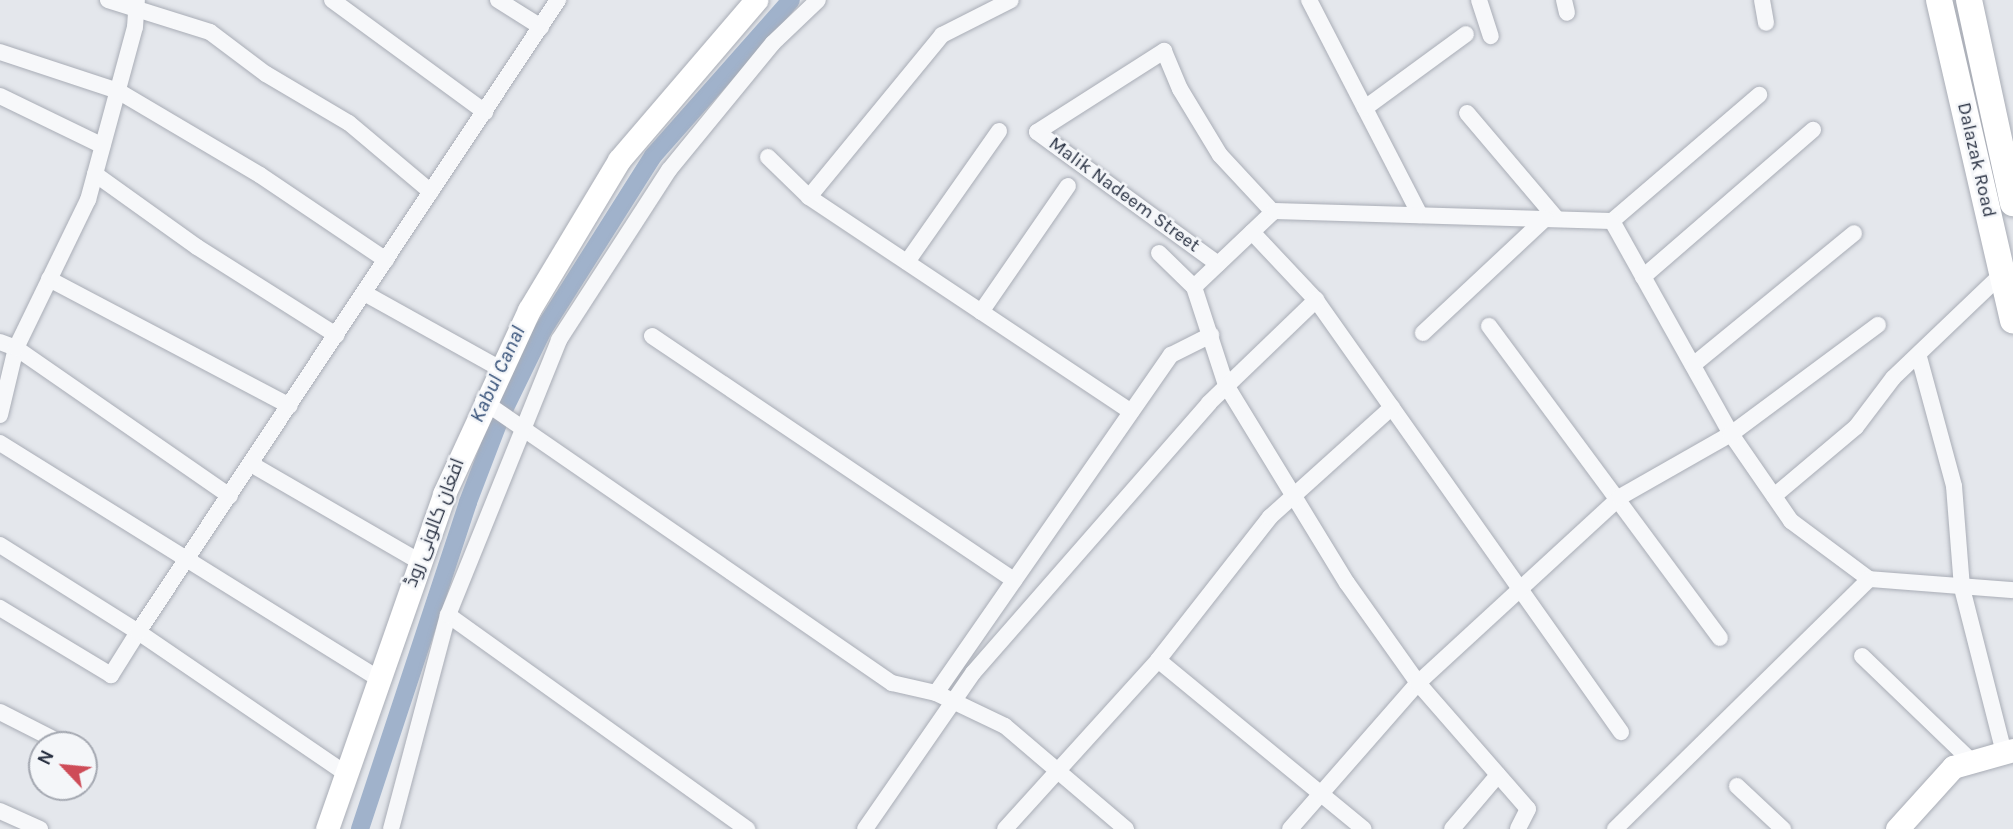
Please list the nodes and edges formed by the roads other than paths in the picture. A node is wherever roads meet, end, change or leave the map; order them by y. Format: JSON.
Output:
{"nodes":[{"id":1,"x":108,"y":0,"type":"edge"},
{"id":2,"x":332,"y":0,"type":"edge"},
{"id":3,"x":498,"y":0,"type":"edge"},
{"id":4,"x":558,"y":0,"type":"edge"},
{"id":5,"x":757,"y":0,"type":"edge"},
{"id":6,"x":818,"y":0,"type":"edge"},
{"id":7,"x":1011,"y":0,"type":"edge"},
{"id":8,"x":1309,"y":0,"type":"edge"},
{"id":9,"x":1479,"y":0,"type":"edge"},
{"id":10,"x":1762,"y":0,"type":"edge"},
{"id":11,"x":1939,"y":0,"type":"edge"},
{"id":12,"x":1969,"y":0,"type":"edge"},
{"id":13,"x":137,"y":4,"type":"edge"},
{"id":14,"x":1766,"y":23,"type":"dead end"},
{"id":15,"x":541,"y":26,"type":"junction"},
{"id":16,"x":1466,"y":34,"type":"dead end"},
{"id":17,"x":1491,"y":36,"type":"dead end"},
{"id":18,"x":0,"y":52,"type":"edge"},
{"id":19,"x":118,"y":91,"type":"junction"},
{"id":20,"x":1759,"y":95,"type":"dead end"},
{"id":21,"x":0,"y":96,"type":"edge"},
{"id":22,"x":1365,"y":108,"type":"junction"},
{"id":23,"x":485,"y":112,"type":"junction"},
{"id":24,"x":1466,"y":113,"type":"dead end"},
{"id":25,"x":1813,"y":130,"type":"dead end"},
{"id":26,"x":999,"y":131,"type":"dead end"},
{"id":27,"x":103,"y":146,"type":"junction"},
{"id":28,"x":768,"y":157,"type":"dead end"},
{"id":29,"x":95,"y":174,"type":"junction"},
{"id":30,"x":1068,"y":186,"type":"dead end"},
{"id":31,"x":431,"y":192,"type":"junction"},
{"id":32,"x":809,"y":197,"type":"junction"},
{"id":33,"x":2013,"y":203,"type":"edge"},
{"id":34,"x":1273,"y":212,"type":"junction"},
{"id":35,"x":1420,"y":215,"type":"junction"},
{"id":36,"x":1551,"y":219,"type":"junction"},
{"id":37,"x":1612,"y":221,"type":"junction"},
{"id":38,"x":1252,"y":232,"type":"junction"},
{"id":39,"x":1854,"y":233,"type":"dead end"},
{"id":40,"x":1159,"y":253,"type":"dead end"},
{"id":41,"x":386,"y":260,"type":"junction"},
{"id":42,"x":907,"y":262,"type":"junction"},
{"id":43,"x":1218,"y":264,"type":"junction"},
{"id":44,"x":1643,"y":278,"type":"junction"},
{"id":45,"x":2006,"y":278,"type":"edge"},
{"id":46,"x":49,"y":279,"type":"junction"},
{"id":47,"x":1194,"y":287,"type":"junction"},
{"id":48,"x":364,"y":293,"type":"junction"},
{"id":49,"x":1316,"y":300,"type":"junction"},
{"id":50,"x":981,"y":312,"type":"junction"},
{"id":51,"x":2013,"y":321,"type":"edge"},
{"id":52,"x":1878,"y":325,"type":"dead end"},
{"id":53,"x":1489,"y":326,"type":"dead end"},
{"id":54,"x":1423,"y":332,"type":"dead end"},
{"id":55,"x":336,"y":335,"type":"junction"},
{"id":56,"x":1211,"y":335,"type":"junction"},
{"id":57,"x":652,"y":336,"type":"dead end"},
{"id":58,"x":0,"y":342,"type":"edge"},
{"id":59,"x":16,"y":348,"type":"junction"},
{"id":60,"x":1919,"y":357,"type":"junction"},
{"id":61,"x":1693,"y":365,"type":"junction"},
{"id":62,"x":499,"y":368,"type":"junction"},
{"id":63,"x":1226,"y":384,"type":"junction"},
{"id":64,"x":486,"y":403,"type":"junction"},
{"id":65,"x":290,"y":406,"type":"junction"},
{"id":66,"x":1392,"y":407,"type":"junction"},
{"id":67,"x":1131,"y":412,"type":"junction"},
{"id":68,"x":0,"y":415,"type":"edge"},
{"id":69,"x":519,"y":424,"type":"junction"},
{"id":70,"x":1731,"y":434,"type":"junction"},
{"id":71,"x":0,"y":443,"type":"edge"},
{"id":72,"x":251,"y":464,"type":"junction"},
{"id":73,"x":1294,"y":495,"type":"junction"},
{"id":74,"x":230,"y":496,"type":"junction"},
{"id":75,"x":1774,"y":496,"type":"junction"},
{"id":76,"x":1620,"y":497,"type":"junction"},
{"id":77,"x":0,"y":545,"type":"edge"},
{"id":78,"x":188,"y":558,"type":"junction"},
{"id":79,"x":420,"y":562,"type":"junction"},
{"id":80,"x":1869,"y":579,"type":"junction"},
{"id":81,"x":1014,"y":580,"type":"junction"},
{"id":82,"x":1962,"y":588,"type":"junction"},
{"id":83,"x":1520,"y":590,"type":"junction"},
{"id":84,"x":2013,"y":590,"type":"edge"},
{"id":85,"x":0,"y":608,"type":"edge"},
{"id":86,"x":448,"y":615,"type":"junction"},
{"id":87,"x":138,"y":632,"type":"junction"},
{"id":88,"x":1720,"y":638,"type":"dead end"},
{"id":89,"x":1863,"y":656,"type":"dead end"},
{"id":90,"x":1158,"y":660,"type":"junction"},
{"id":91,"x":378,"y":678,"type":"junction"},
{"id":92,"x":1418,"y":683,"type":"junction"},
{"id":93,"x":936,"y":692,"type":"junction"},
{"id":94,"x":952,"y":700,"type":"junction"},
{"id":95,"x":0,"y":712,"type":"edge"},
{"id":96,"x":37,"y":731,"type":"edge"},
{"id":97,"x":1621,"y":732,"type":"dead end"},
{"id":98,"x":2008,"y":752,"type":"edge"},
{"id":99,"x":1972,"y":762,"type":"junction"},
{"id":100,"x":1057,"y":771,"type":"junction"},
{"id":101,"x":345,"y":773,"type":"junction"},
{"id":102,"x":1498,"y":775,"type":"junction"},
{"id":103,"x":1737,"y":786,"type":"dead end"},
{"id":104,"x":1324,"y":793,"type":"junction"},
{"id":105,"x":0,"y":811,"type":"edge"},
{"id":106,"x":40,"y":829,"type":"edge"},
{"id":107,"x":327,"y":829,"type":"edge"},
{"id":108,"x":391,"y":829,"type":"edge"},
{"id":109,"x":747,"y":829,"type":"edge"},
{"id":110,"x":865,"y":829,"type":"edge"},
{"id":111,"x":1004,"y":829,"type":"edge"},
{"id":112,"x":1126,"y":829,"type":"edge"},
{"id":113,"x":1290,"y":829,"type":"edge"},
{"id":114,"x":1364,"y":829,"type":"edge"},
{"id":115,"x":1452,"y":829,"type":"edge"},
{"id":116,"x":1518,"y":829,"type":"edge"},
{"id":117,"x":1615,"y":829,"type":"edge"},
{"id":118,"x":1783,"y":829,"type":"edge"},
{"id":119,"x":1897,"y":829,"type":"edge"}],
"edges":[{"from":1,"to":13,"type":"street"},
{"from":2,"to":23,"type":"street"},
{"from":3,"to":15,"type":"street"},
{"from":4,"to":15,"type":"street"},
{"from":5,"to":62,"type":"main road","name":"افغان کالونی روڈ"},
{"from":6,"to":69,"type":"street"},
{"from":7,"to":32,"type":"street"},
{"from":8,"to":22,"type":"street"},
{"from":9,"to":17,"type":"street"},
{"from":10,"to":14,"type":"street"},
{"from":11,"to":45,"type":"main road","name":"Dalazak Road"},
{"from":12,"to":33,"type":"main road","name":"Dalazak Road"},
{"from":13,"to":19,"type":"street"},
{"from":13,"to":31,"type":"street"},
{"from":15,"to":23,"type":"street"},
{"from":16,"to":22,"type":"street"},
{"from":18,"to":19,"type":"street"},
{"from":19,"to":27,"type":"street"},
{"from":19,"to":41,"type":"street"},
{"from":20,"to":37,"type":"street"},
{"from":21,"to":27,"type":"street"},
{"from":22,"to":35,"type":"street"},
{"from":23,"to":31,"type":"street"},
{"from":24,"to":36,"type":"street"},
{"from":25,"to":44,"type":"street"},
{"from":26,"to":42,"type":"street"},
{"from":27,"to":29,"type":"street"},
{"from":28,"to":32,"type":"street"},
{"from":29,"to":46,"type":"street"},
{"from":29,"to":55,"type":"street"},
{"from":30,"to":50,"type":"street"},
{"from":31,"to":41,"type":"street"},
{"from":32,"to":42,"type":"street"},
{"from":34,"to":35,"type":"street"},
{"from":34,"to":38,"type":"street"},
{"from":34,"to":43,"type":"street","name":"Malik Nadeem Street"},
{"from":35,"to":36,"type":"street"},
{"from":36,"to":37,"type":"street"},
{"from":36,"to":54,"type":"street"},
{"from":37,"to":44,"type":"street"},
{"from":38,"to":43,"type":"street"},
{"from":38,"to":49,"type":"street"},
{"from":39,"to":61,"type":"street"},
{"from":40,"to":47,"type":"street"},
{"from":41,"to":48,"type":"street"},
{"from":42,"to":50,"type":"street"},
{"from":43,"to":47,"type":"street"},
{"from":44,"to":61,"type":"street"},
{"from":45,"to":51,"type":"main road","name":"Dalazak Road"},
{"from":45,"to":60,"type":"street"},
{"from":46,"to":59,"type":"street"},
{"from":46,"to":65,"type":"street"},
{"from":47,"to":56,"type":"street"},
{"from":48,"to":55,"type":"street"},
{"from":48,"to":62,"type":"street"},
{"from":49,"to":63,"type":"street"},
{"from":49,"to":66,"type":"street"},
{"from":50,"to":67,"type":"street"},
{"from":52,"to":70,"type":"street"},
{"from":53,"to":76,"type":"street"},
{"from":55,"to":65,"type":"street"},
{"from":56,"to":63,"type":"street"},
{"from":56,"to":67,"type":"street"},
{"from":57,"to":81,"type":"street"},
{"from":58,"to":59,"type":"street"},
{"from":59,"to":68,"type":"street"},
{"from":59,"to":74,"type":"street"},
{"from":60,"to":75,"type":"street"},
{"from":60,"to":82,"type":"street"},
{"from":61,"to":70,"type":"street"},
{"from":62,"to":64,"type":"main road","name":"افغان کالونی روڈ"},
{"from":63,"to":73,"type":"street"},
{"from":63,"to":94,"type":"street"},
{"from":64,"to":69,"type":"street"},
{"from":64,"to":79,"type":"main road","name":"افغان کالونی روڈ"},
{"from":65,"to":72,"type":"street"},
{"from":66,"to":73,"type":"street"},
{"from":66,"to":83,"type":"street"},
{"from":67,"to":81,"type":"street"},
{"from":69,"to":86,"type":"street"},
{"from":69,"to":93,"type":"street"},
{"from":70,"to":75,"type":"street"},
{"from":70,"to":76,"type":"street"},
{"from":71,"to":78,"type":"street"},
{"from":72,"to":74,"type":"street"},
{"from":72,"to":79,"type":"street"},
{"from":73,"to":90,"type":"street"},
{"from":73,"to":92,"type":"street"},
{"from":74,"to":78,"type":"street"},
{"from":75,"to":80,"type":"street"},
{"from":76,"to":83,"type":"street"},
{"from":76,"to":88,"type":"street"},
{"from":77,"to":87,"type":"street"},
{"from":78,"to":87,"type":"street"},
{"from":78,"to":91,"type":"street"},
{"from":79,"to":91,"type":"main road","name":"افغان کالونی روڈ"},
{"from":80,"to":82,"type":"street"},
{"from":80,"to":117,"type":"street"},
{"from":81,"to":93,"type":"street"},
{"from":82,"to":84,"type":"street"},
{"from":82,"to":98,"type":"street"},
{"from":83,"to":92,"type":"street"},
{"from":83,"to":97,"type":"street"},
{"from":85,"to":87,"type":"street"},
{"from":86,"to":108,"type":"street"},
{"from":86,"to":109,"type":"street"},
{"from":87,"to":101,"type":"street"},
{"from":89,"to":99,"type":"street"},
{"from":90,"to":100,"type":"street"},
{"from":90,"to":104,"type":"street"},
{"from":91,"to":101,"type":"main road","name":"افغان کالونی روڈ"},
{"from":92,"to":102,"type":"street"},
{"from":92,"to":104,"type":"street"},
{"from":93,"to":94,"type":"street"},
{"from":94,"to":100,"type":"street"},
{"from":94,"to":110,"type":"street"},
{"from":95,"to":96,"type":"street"},
{"from":98,"to":99,"type":"main road"},
{"from":99,"to":119,"type":"main road"},
{"from":100,"to":111,"type":"street"},
{"from":100,"to":112,"type":"street"},
{"from":101,"to":107,"type":"main road","name":"افغان کالونی روڈ"},
{"from":102,"to":115,"type":"street"},
{"from":102,"to":116,"type":"street"},
{"from":103,"to":118,"type":"street"},
{"from":104,"to":113,"type":"street"},
{"from":104,"to":114,"type":"street"},
{"from":105,"to":106,"type":"street"}]}
